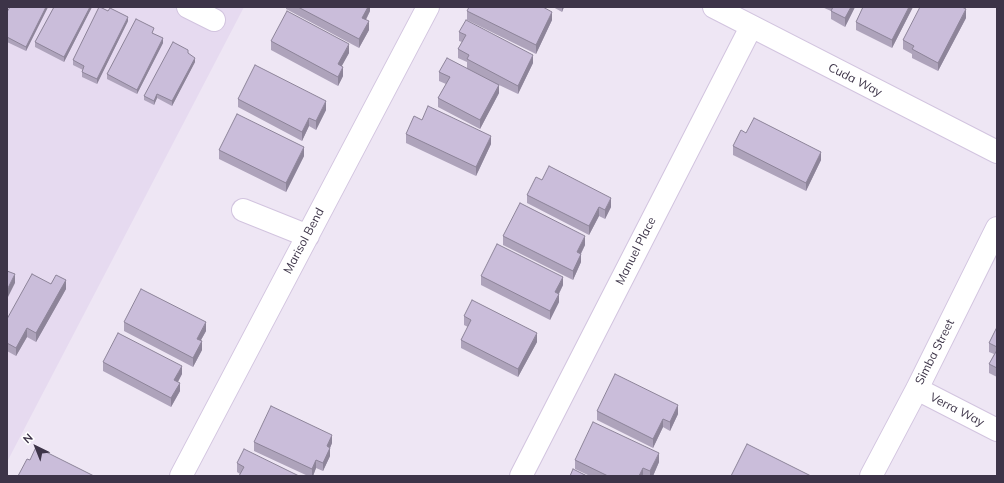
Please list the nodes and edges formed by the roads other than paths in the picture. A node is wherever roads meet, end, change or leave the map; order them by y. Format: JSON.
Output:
{"nodes":[{"id":1,"x":188,"y":7,"type":"edge"},
{"id":2,"x":428,"y":7,"type":"edge"},
{"id":3,"x":714,"y":7,"type":"edge"},
{"id":4,"x":214,"y":20,"type":"dead end"},
{"id":5,"x":751,"y":27,"type":"junction"},
{"id":6,"x":997,"y":152,"type":"edge"},
{"id":7,"x":243,"y":210,"type":"dead end"},
{"id":8,"x":997,"y":228,"type":"edge"},
{"id":9,"x":308,"y":236,"type":"junction"},
{"id":10,"x":917,"y":389,"type":"junction"},
{"id":11,"x":997,"y":430,"type":"edge"},
{"id":12,"x":181,"y":476,"type":"edge"},
{"id":13,"x":520,"y":476,"type":"edge"},
{"id":14,"x":871,"y":476,"type":"edge"}],
"edges":[{"from":1,"to":4,"type":"street"},
{"from":2,"to":9,"type":"street","name":"Marisol Bend"},
{"from":3,"to":5,"type":"street","name":"Cuda Way"},
{"from":5,"to":6,"type":"street","name":"Cuda Way"},
{"from":5,"to":13,"type":"street","name":"Manuel Place"},
{"from":7,"to":9,"type":"street"},
{"from":8,"to":10,"type":"street","name":"Simba Street"},
{"from":9,"to":12,"type":"street","name":"Marisol Bend"},
{"from":10,"to":11,"type":"street","name":"Verra Way"},
{"from":10,"to":14,"type":"street","name":"Simba Street"}]}
